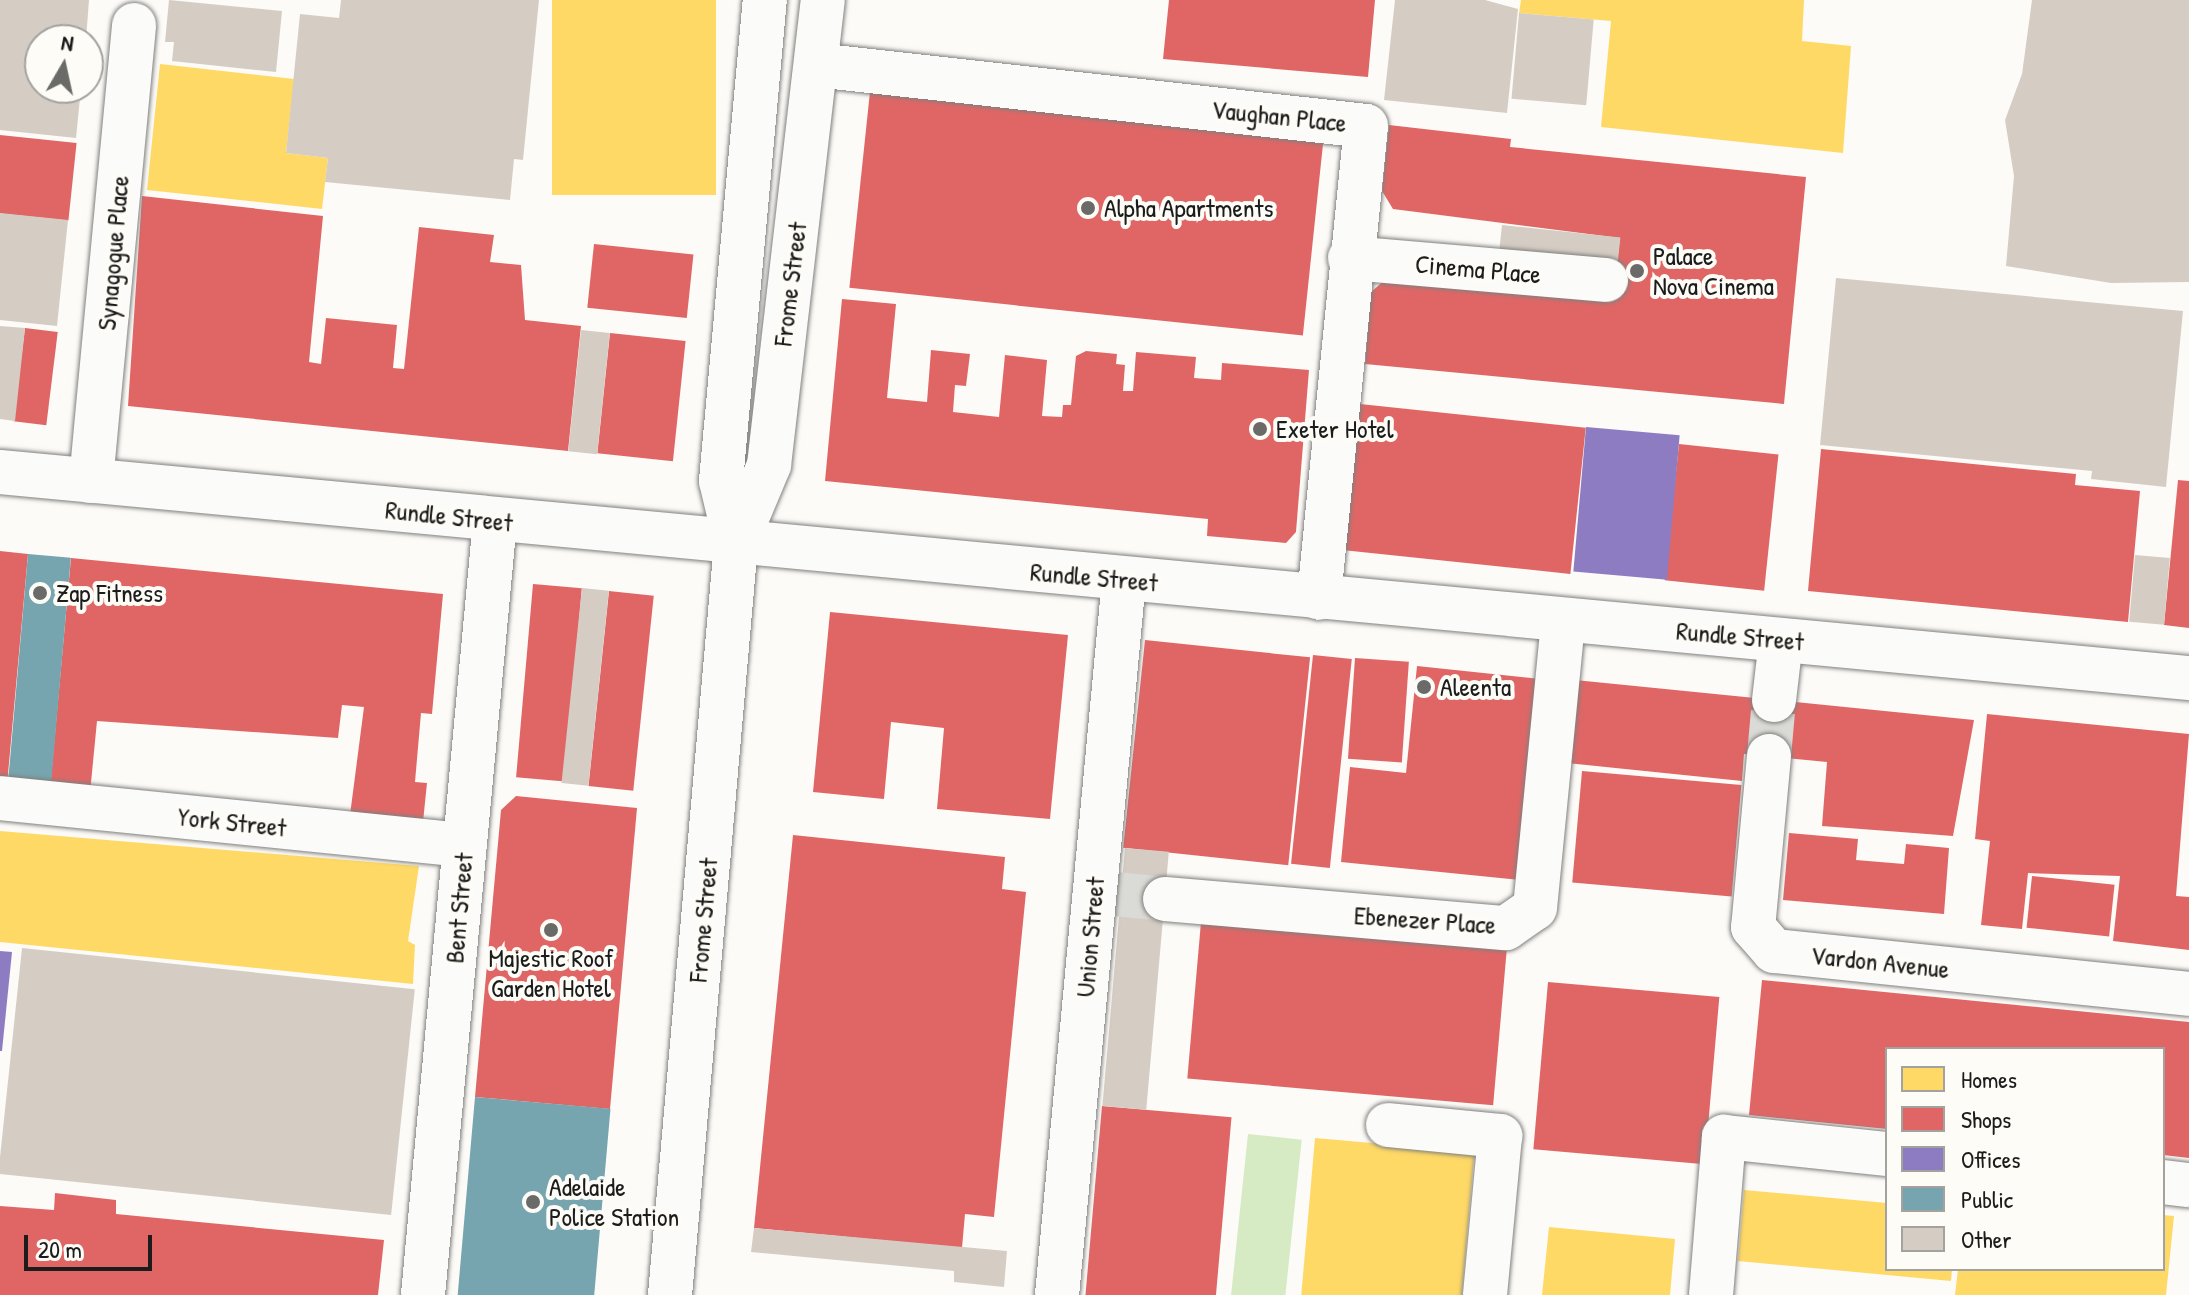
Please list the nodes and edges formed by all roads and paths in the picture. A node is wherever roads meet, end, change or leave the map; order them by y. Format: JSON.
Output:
{"nodes":[{"id":1,"x":765,"y":0,"type":"edge"},
{"id":2,"x":823,"y":0,"type":"edge"},
{"id":3,"x":134,"y":25,"type":"dead end"},
{"id":4,"x":760,"y":60,"type":"junction"},
{"id":5,"x":816,"y":65,"type":"junction"},
{"id":6,"x":1350,"y":258,"type":"junction"},
{"id":7,"x":1606,"y":280,"type":"dead end"},
{"id":8,"x":0,"y":472,"type":"edge"},
{"id":9,"x":91,"y":481,"type":"junction"},
{"id":10,"x":495,"y":521,"type":"junction"},
{"id":11,"x":736,"y":544,"type":"junction"},
{"id":12,"x":1124,"y":580,"type":"junction"},
{"id":13,"x":1319,"y":598,"type":"junction"},
{"id":14,"x":1563,"y":621,"type":"junction"},
{"id":15,"x":1781,"y":640,"type":"junction"},
{"id":16,"x":2189,"y":678,"type":"edge"},
{"id":17,"x":1774,"y":700,"type":"tunnel mouth"},
{"id":18,"x":1769,"y":756,"type":"tunnel mouth"},
{"id":19,"x":0,"y":798,"type":"edge"},
{"id":20,"x":465,"y":845,"type":"junction"},
{"id":21,"x":1165,"y":899,"type":"tunnel mouth"},
{"id":22,"x":2189,"y":994,"type":"edge"},
{"id":23,"x":1388,"y":1125,"type":"dead end"},
{"id":24,"x":1885,"y":1154,"type":"edge"},
{"id":25,"x":2165,"y":1182,"type":"edge"},
{"id":26,"x":2189,"y":1185,"type":"edge"},
{"id":27,"x":423,"y":1295,"type":"edge"},
{"id":28,"x":670,"y":1295,"type":"edge"},
{"id":29,"x":1057,"y":1295,"type":"edge"},
{"id":30,"x":1485,"y":1295,"type":"edge"},
{"id":31,"x":1711,"y":1295,"type":"edge"}],
"edges":[{"from":1,"to":4,"type":"street","name":"Frome Street"},
{"from":2,"to":5,"type":"street","name":"Frome Street"},
{"from":3,"to":9,"type":"street","name":"Synagogue Place"},
{"from":4,"to":5,"type":"street"},
{"from":4,"to":11,"type":"street","name":"Frome Street"},
{"from":5,"to":6,"type":"street","name":"Vaughan Place"},
{"from":5,"to":11,"type":"street","name":"Frome Street"},
{"from":6,"to":7,"type":"street","name":"Cinema Place"},
{"from":6,"to":13,"type":"street","name":"Vaughan Place"},
{"from":8,"to":9,"type":"street","name":"Rundle Street"},
{"from":9,"to":10,"type":"street","name":"Rundle Street"},
{"from":10,"to":11,"type":"street","name":"Rundle Street"},
{"from":10,"to":20,"type":"street","name":"Bent Street"},
{"from":11,"to":12,"type":"street","name":"Rundle Street"},
{"from":11,"to":28,"type":"street","name":"Frome Street"},
{"from":12,"to":13,"type":"street","name":"Rundle Street"},
{"from":12,"to":29,"type":"street","name":"Union Street"},
{"from":13,"to":14,"type":"street","name":"Rundle Street"},
{"from":14,"to":15,"type":"street","name":"Rundle Street"},
{"from":14,"to":21,"type":"street","name":"Ebenezer Place"},
{"from":15,"to":16,"type":"street","name":"Rundle Street"},
{"from":15,"to":17,"type":"street"},
{"from":18,"to":22,"type":"street","name":"Vardon Avenue"},
{"from":19,"to":20,"type":"street","name":"York Street"},
{"from":20,"to":27,"type":"street","name":"Bent Street"},
{"from":23,"to":30,"type":"street"},
{"from":24,"to":31,"type":"street"},
{"from":25,"to":26,"type":"street"}]}
